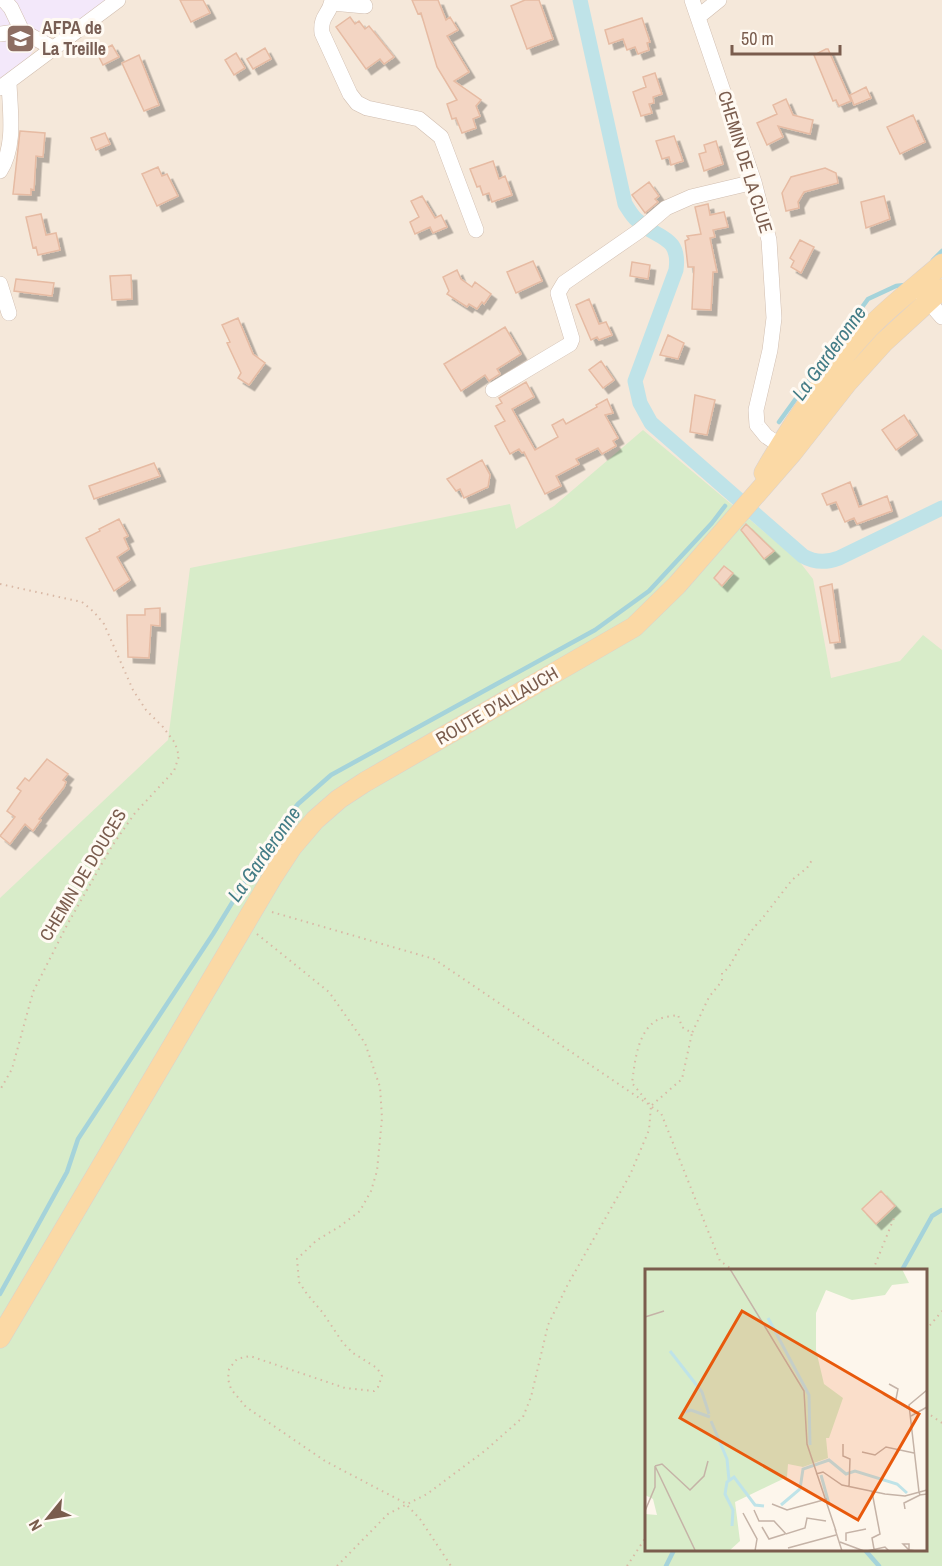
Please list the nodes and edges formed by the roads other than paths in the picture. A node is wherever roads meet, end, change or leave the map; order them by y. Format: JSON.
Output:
{"nodes":[{"id":1,"x":4,"y":0,"type":"edge"},
{"id":2,"x":118,"y":0,"type":"edge"},
{"id":3,"x":692,"y":0,"type":"edge"},
{"id":4,"x":719,"y":0,"type":"edge"},
{"id":5,"x":332,"y":1,"type":"edge"},
{"id":6,"x":365,"y":6,"type":"dead end"},
{"id":7,"x":698,"y":17,"type":"junction"},
{"id":8,"x":22,"y":31,"type":"junction"},
{"id":9,"x":0,"y":34,"type":"edge"},
{"id":10,"x":53,"y":48,"type":"junction"},
{"id":11,"x":4,"y":85,"type":"edge"},
{"id":12,"x":0,"y":171,"type":"edge"},
{"id":13,"x":754,"y":182,"type":"junction"},
{"id":14,"x":476,"y":230,"type":"dead end"},
{"id":15,"x":942,"y":264,"type":"edge"},
{"id":16,"x":0,"y":284,"type":"edge"},
{"id":17,"x":929,"y":293,"type":"edge"},
{"id":18,"x":9,"y":313,"type":"dead end"},
{"id":19,"x":942,"y":317,"type":"edge"},
{"id":20,"x":493,"y":390,"type":"dead end"},
{"id":21,"x":786,"y":449,"type":"junction"},
{"id":22,"x":0,"y":1338,"type":"edge"}],
"edges":[{"from":1,"to":8,"type":"street"},
{"from":2,"to":10,"type":"street"},
{"from":3,"to":7,"type":"street","name":"CHEMIN DE LA CLUE"},
{"from":4,"to":7,"type":"street"},
{"from":5,"to":6,"type":"street"},
{"from":5,"to":14,"type":"street"},
{"from":7,"to":13,"type":"street","name":"CHEMIN DE LA CLUE"},
{"from":8,"to":9,"type":"street"},
{"from":8,"to":10,"type":"street"},
{"from":10,"to":11,"type":"street"},
{"from":11,"to":12,"type":"street"},
{"from":13,"to":20,"type":"street"},
{"from":13,"to":21,"type":"street","name":"CHEMIN DE LA CLUE"},
{"from":15,"to":17,"type":"main road","name":"ROUTE D'ALLAUCH"},
{"from":16,"to":18,"type":"street"},
{"from":17,"to":19,"type":"street"},
{"from":17,"to":21,"type":"main road","name":"ROUTE D'ALLAUCH"},
{"from":21,"to":22,"type":"main road","name":"ROUTE D'ALLAUCH"}]}
